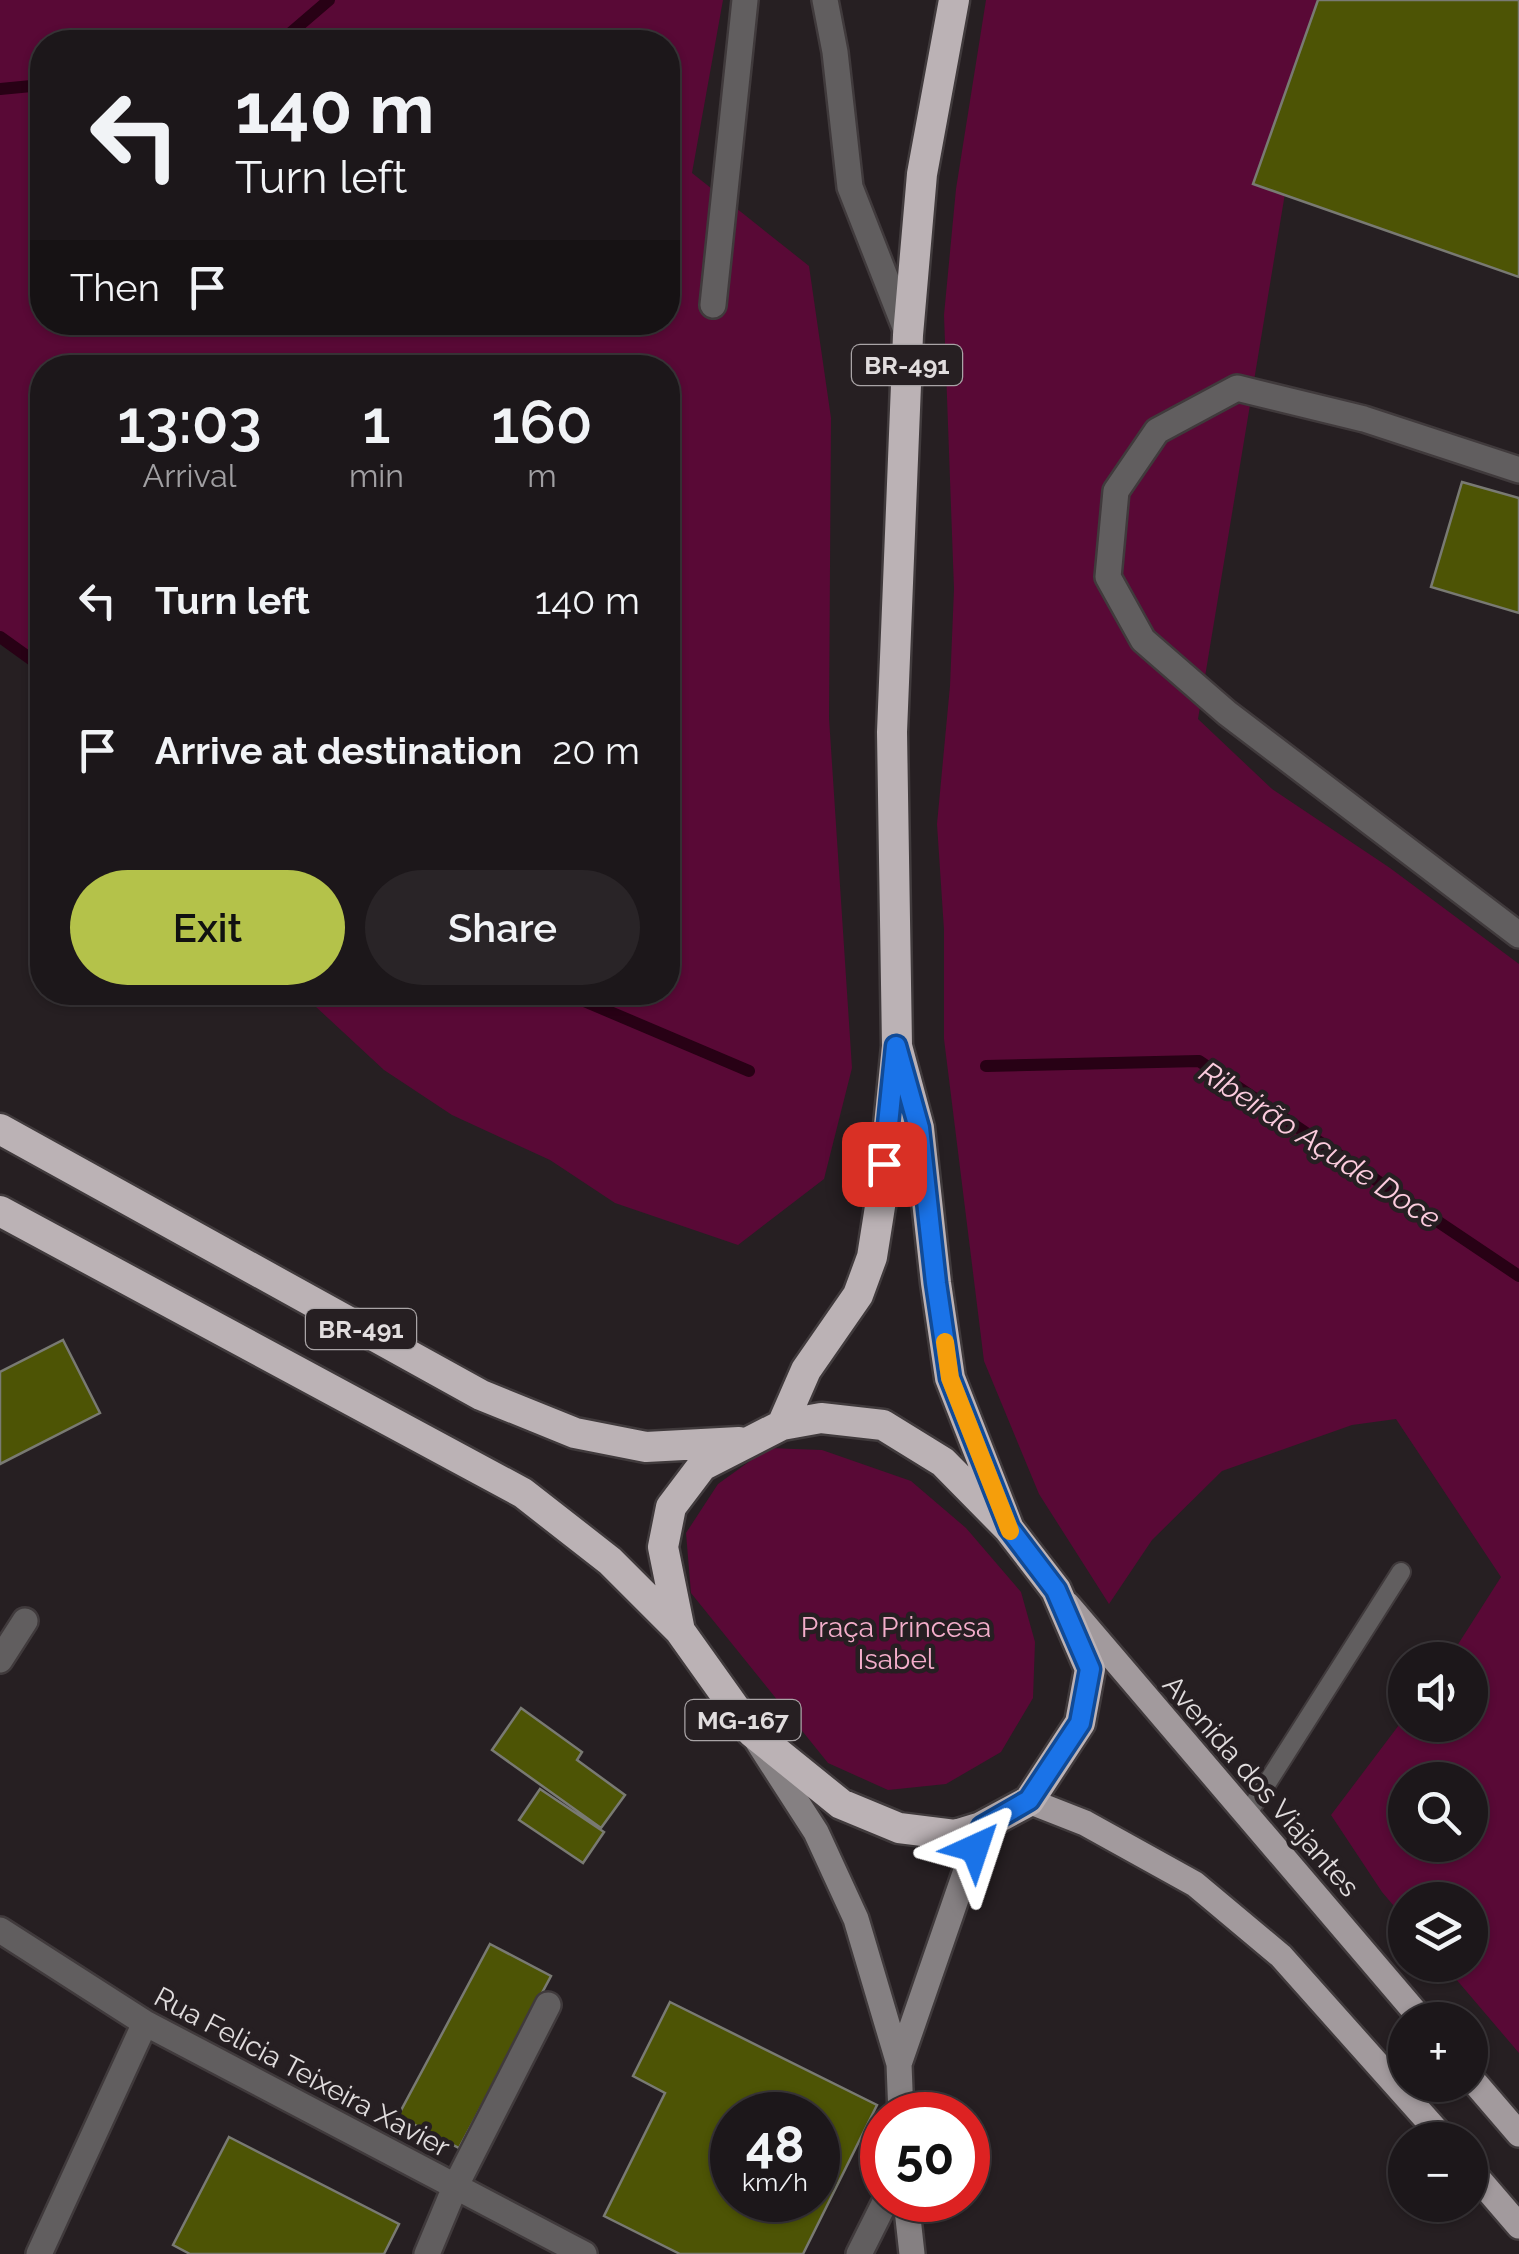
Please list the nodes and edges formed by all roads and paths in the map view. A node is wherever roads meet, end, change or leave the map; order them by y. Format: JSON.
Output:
{"nodes":[{"id":1,"x":745,"y":0,"type":"edge"},
{"id":2,"x":825,"y":0,"type":"edge"},
{"id":3,"x":954,"y":0,"type":"edge"},
{"id":4,"x":712,"y":304,"type":"dead end"},
{"id":5,"x":908,"y":335,"type":"junction"},
{"id":6,"x":1519,"y":470,"type":"edge"},
{"id":7,"x":1519,"y":934,"type":"edge"},
{"id":8,"x":896,"y":1046,"type":"junction"},
{"id":9,"x":0,"y":1130,"type":"edge"},
{"id":10,"x":0,"y":1211,"type":"edge"},
{"id":11,"x":782,"y":1426,"type":"junction"},
{"id":12,"x":746,"y":1442,"type":"junction"},
{"id":13,"x":1009,"y":1528,"type":"junction"},
{"id":14,"x":1401,"y":1572,"type":"dead end"},
{"id":15,"x":1056,"y":1590,"type":"junction"},
{"id":16,"x":25,"y":1621,"type":"dead end"},
{"id":17,"x":680,"y":1631,"type":"junction"},
{"id":18,"x":0,"y":1660,"type":"edge"},
{"id":19,"x":752,"y":1732,"type":"junction"},
{"id":20,"x":1029,"y":1800,"type":"junction"},
{"id":21,"x":1248,"y":1814,"type":"junction"},
{"id":22,"x":982,"y":1827,"type":"junction"},
{"id":23,"x":0,"y":1930,"type":"edge"},
{"id":24,"x":1407,"y":2002,"type":"edge"},
{"id":25,"x":548,"y":2005,"type":"dead end"},
{"id":26,"x":145,"y":2023,"type":"junction"},
{"id":27,"x":899,"y":2064,"type":"junction"},
{"id":28,"x":900,"y":2092,"type":"edge"},
{"id":29,"x":1488,"y":2098,"type":"edge"},
{"id":30,"x":1429,"y":2122,"type":"edge"},
{"id":31,"x":1519,"y":2134,"type":"edge"},
{"id":32,"x":454,"y":2186,"type":"junction"},
{"id":33,"x":1488,"y":2190,"type":"edge"},
{"id":34,"x":875,"y":2222,"type":"edge"},
{"id":35,"x":908,"y":2222,"type":"edge"},
{"id":36,"x":1519,"y":2226,"type":"edge"},
{"id":37,"x":40,"y":2254,"type":"edge"},
{"id":38,"x":428,"y":2254,"type":"edge"},
{"id":39,"x":584,"y":2254,"type":"edge"},
{"id":40,"x":858,"y":2254,"type":"edge"},
{"id":41,"x":912,"y":2254,"type":"edge"}],
"edges":[{"from":1,"to":4,"type":"street"},
{"from":2,"to":5,"type":"street"},
{"from":3,"to":5,"type":"highway","number":"BR-491"},
{"from":5,"to":8,"type":"highway","number":"BR-491"},
{"from":6,"to":7,"type":"street"},
{"from":8,"to":11,"type":"highway","number":"BR-491"},
{"from":8,"to":13,"type":"highway","number":"BR-491"},
{"from":9,"to":12,"type":"highway","number":"BR-491"},
{"from":10,"to":17,"type":"highway","number":"BR-491"},
{"from":11,"to":12,"type":"highway","number":"MG-167"},
{"from":11,"to":13,"type":"highway","number":"MG-167"},
{"from":12,"to":17,"type":"highway","number":"MG-167"},
{"from":13,"to":15,"type":"highway","number":"MG-167"},
{"from":14,"to":21,"type":"lane"},
{"from":15,"to":20,"type":"highway","number":"MG-167"},
{"from":15,"to":21,"type":"main road","name":"Avenida dos Viajantes","number":"MG-167"},
{"from":16,"to":18,"type":"street"},
{"from":17,"to":19,"type":"highway","number":"MG-167"},
{"from":19,"to":22,"type":"highway","number":"MG-167"},
{"from":19,"to":27,"type":"main road"},
{"from":20,"to":22,"type":"highway","number":"MG-167"},
{"from":20,"to":30,"type":"main road"},
{"from":21,"to":24,"type":"main road","name":"Avenida dos Viajantes","number":"MG-167"},
{"from":22,"to":27,"type":"main road"},
{"from":23,"to":26,"type":"street","name":"Rua Felicia Teixeira Xavier"},
{"from":25,"to":32,"type":"street"},
{"from":26,"to":32,"type":"street","name":"Rua Felicia Teixeira Xavier"},
{"from":26,"to":37,"type":"street"},
{"from":27,"to":28,"type":"main road"},
{"from":29,"to":31,"type":"main road"},
{"from":32,"to":38,"type":"street"},
{"from":32,"to":39,"type":"street","name":"Rua Felicia Teixeira Xavier"},
{"from":33,"to":36,"type":"main road"},
{"from":34,"to":40,"type":"street"},
{"from":35,"to":41,"type":"main road"}]}
